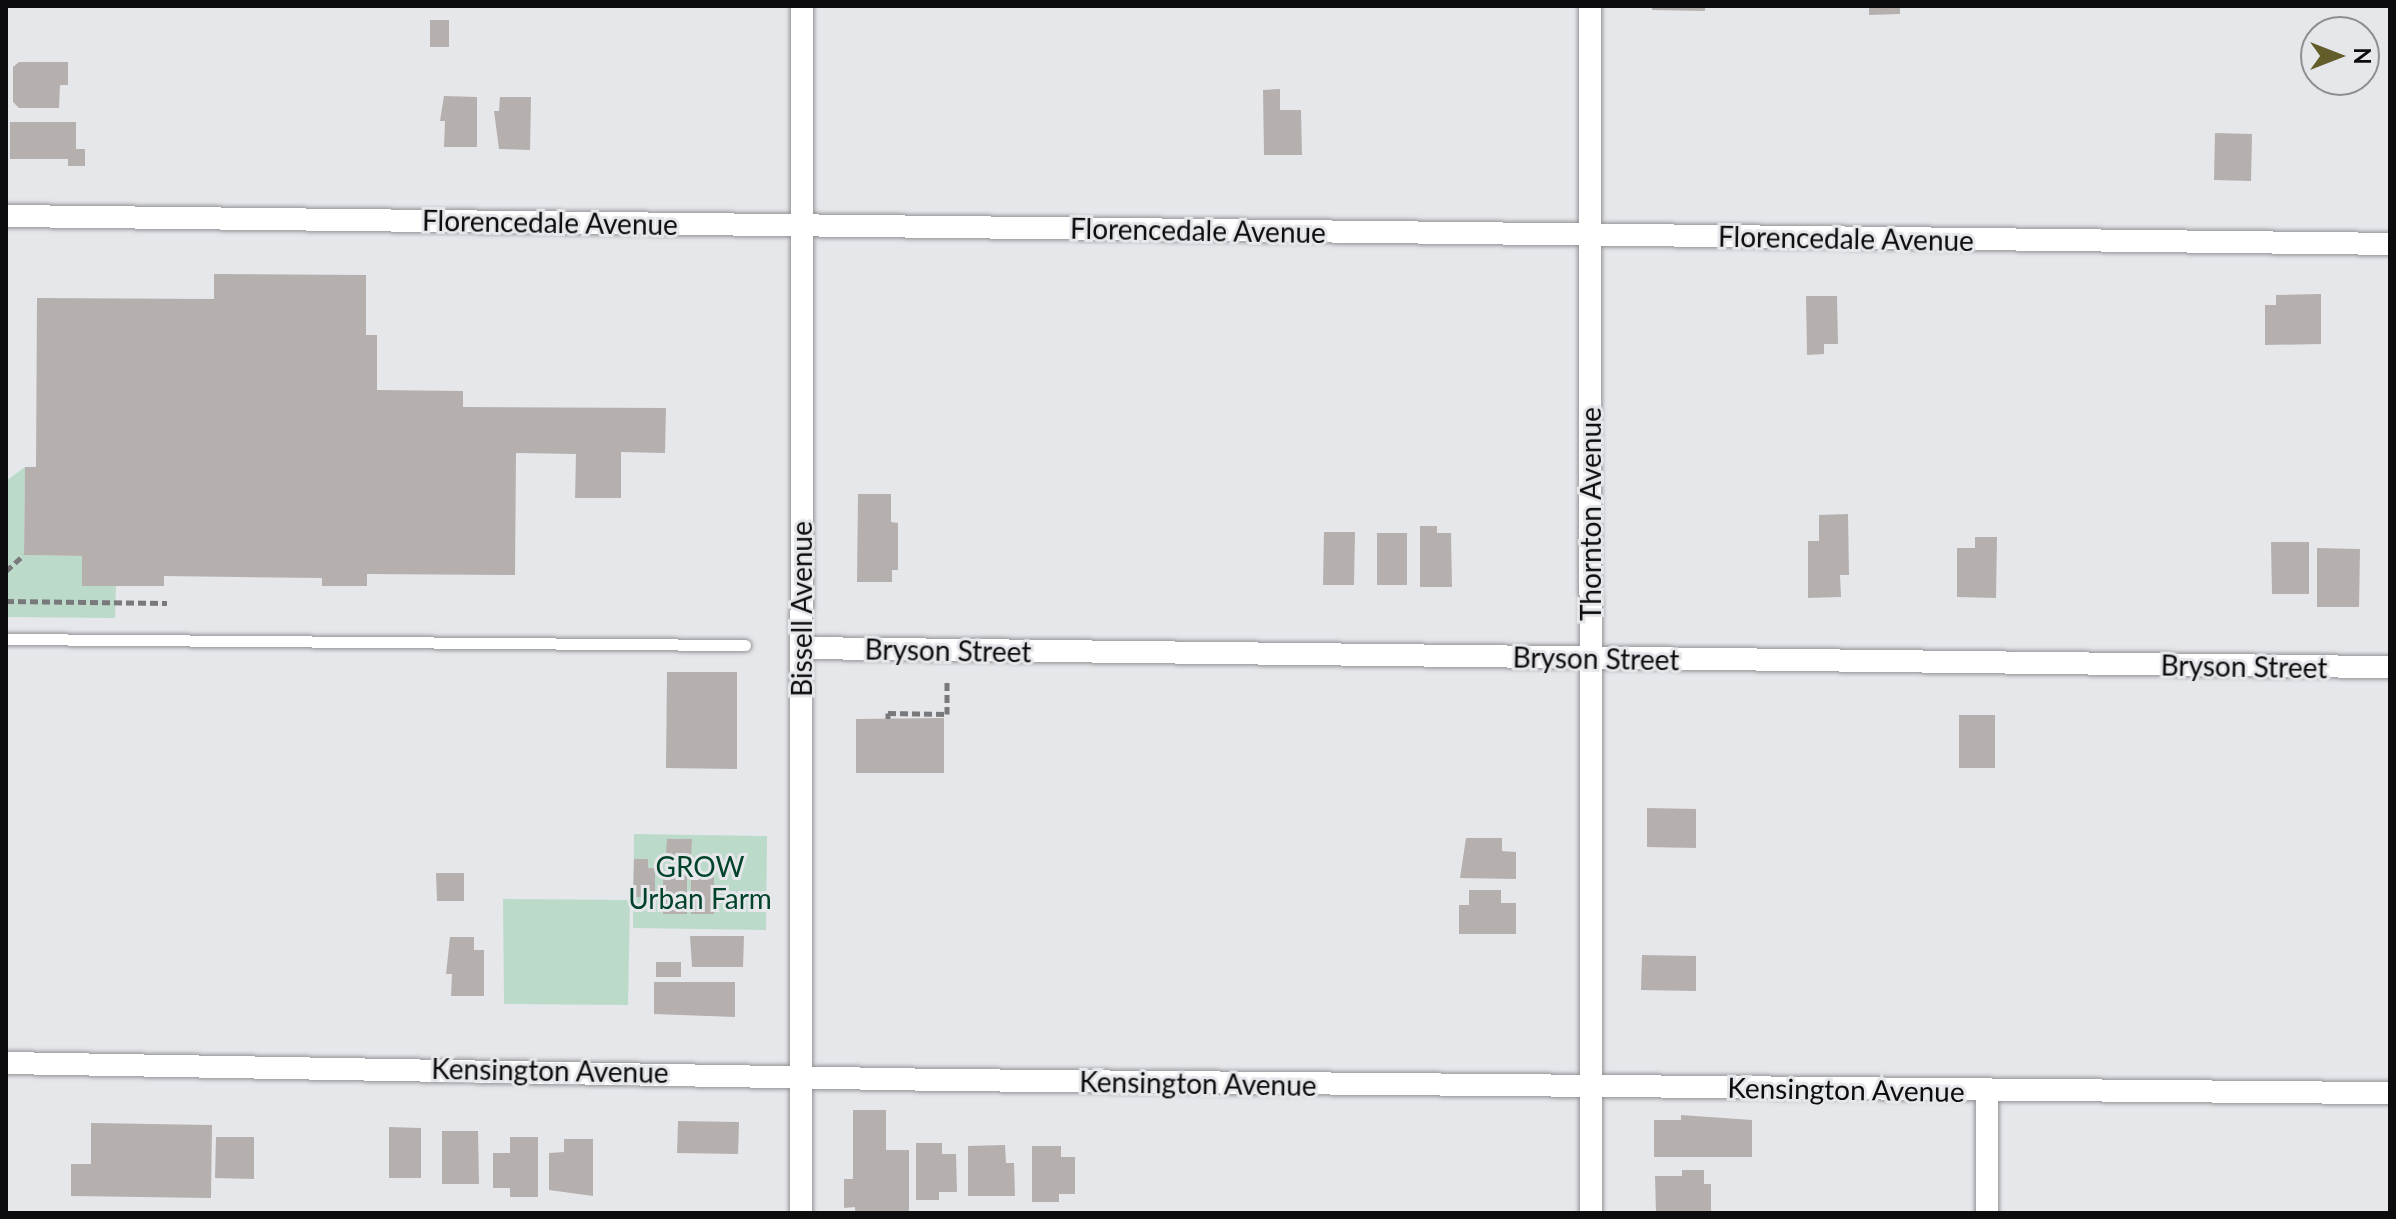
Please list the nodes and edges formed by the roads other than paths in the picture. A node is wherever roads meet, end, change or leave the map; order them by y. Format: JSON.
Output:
{"nodes":[{"id":1,"x":802,"y":6,"type":"edge"},
{"id":2,"x":1590,"y":6,"type":"edge"},
{"id":3,"x":6,"y":216,"type":"edge"},
{"id":4,"x":802,"y":225,"type":"junction"},
{"id":5,"x":1590,"y":236,"type":"junction"},
{"id":6,"x":2390,"y":244,"type":"edge"},
{"id":7,"x":6,"y":639,"type":"edge"},
{"id":8,"x":745,"y":645,"type":"dead end"},
{"id":9,"x":801,"y":648,"type":"junction"},
{"id":10,"x":1590,"y":658,"type":"junction"},
{"id":11,"x":2390,"y":667,"type":"edge"},
{"id":12,"x":6,"y":1063,"type":"edge"},
{"id":13,"x":801,"y":1076,"type":"junction"},
{"id":14,"x":1591,"y":1086,"type":"junction"},
{"id":15,"x":1987,"y":1091,"type":"junction"},
{"id":16,"x":2390,"y":1093,"type":"edge"},
{"id":17,"x":801,"y":1213,"type":"edge"},
{"id":18,"x":1591,"y":1213,"type":"edge"},
{"id":19,"x":1987,"y":1213,"type":"edge"}],
"edges":[{"from":1,"to":4,"type":"street","name":"Bissell Avenue"},
{"from":2,"to":5,"type":"street","name":"Thornton Avenue"},
{"from":3,"to":4,"type":"street","name":"Florencedale Avenue"},
{"from":4,"to":5,"type":"street","name":"Florencedale Avenue"},
{"from":4,"to":9,"type":"street","name":"Bissell Avenue"},
{"from":5,"to":6,"type":"street","name":"Florencedale Avenue"},
{"from":5,"to":10,"type":"street","name":"Thornton Avenue"},
{"from":7,"to":8,"type":"lane"},
{"from":9,"to":10,"type":"street","name":"Bryson Street"},
{"from":9,"to":13,"type":"street","name":"Bissell Avenue"},
{"from":10,"to":11,"type":"street","name":"Bryson Street"},
{"from":10,"to":14,"type":"street","name":"Thornton Avenue"},
{"from":12,"to":13,"type":"street","name":"Kensington Avenue"},
{"from":13,"to":14,"type":"street","name":"Kensington Avenue"},
{"from":13,"to":17,"type":"street","name":"Bissell Avenue"},
{"from":14,"to":15,"type":"street","name":"Kensington Avenue"},
{"from":14,"to":18,"type":"street","name":"Thornton Avenue"},
{"from":15,"to":16,"type":"street","name":"Kensington Avenue"},
{"from":15,"to":19,"type":"street"}]}
